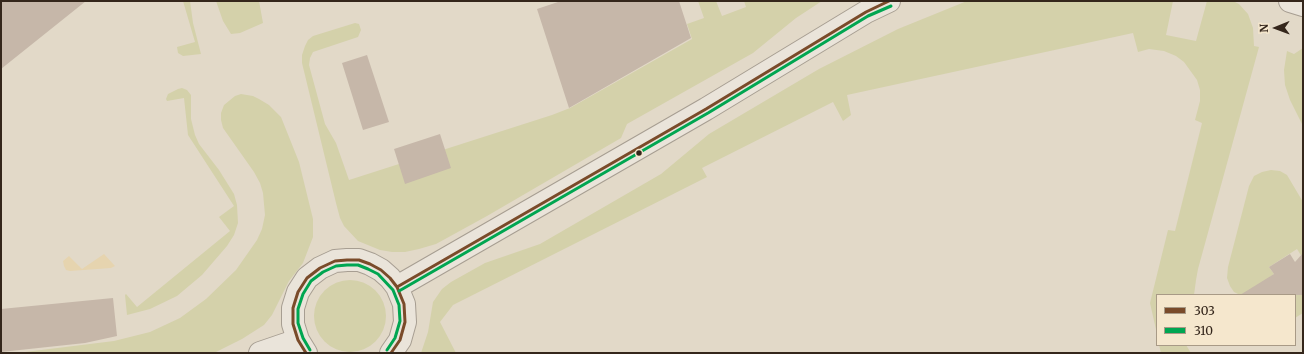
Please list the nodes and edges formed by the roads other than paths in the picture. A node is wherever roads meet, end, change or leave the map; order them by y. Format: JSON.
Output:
{"nodes":[{"id":1,"x":889,"y":1,"type":"edge"},
{"id":2,"x":1290,"y":1,"type":"edge"},
{"id":3,"x":1303,"y":5,"type":"edge"},
{"id":4,"x":397,"y":287,"type":"junction"},
{"id":5,"x":302,"y":346,"type":"edge"},
{"id":6,"x":260,"y":353,"type":"edge"},
{"id":7,"x":391,"y":353,"type":"edge"}],
"edges":[{"from":1,"to":4,"type":"street"},
{"from":2,"to":3,"type":"street"},
{"from":4,"to":5,"type":"street"},
{"from":4,"to":7,"type":"street"},
{"from":5,"to":6,"type":"street"}]}
